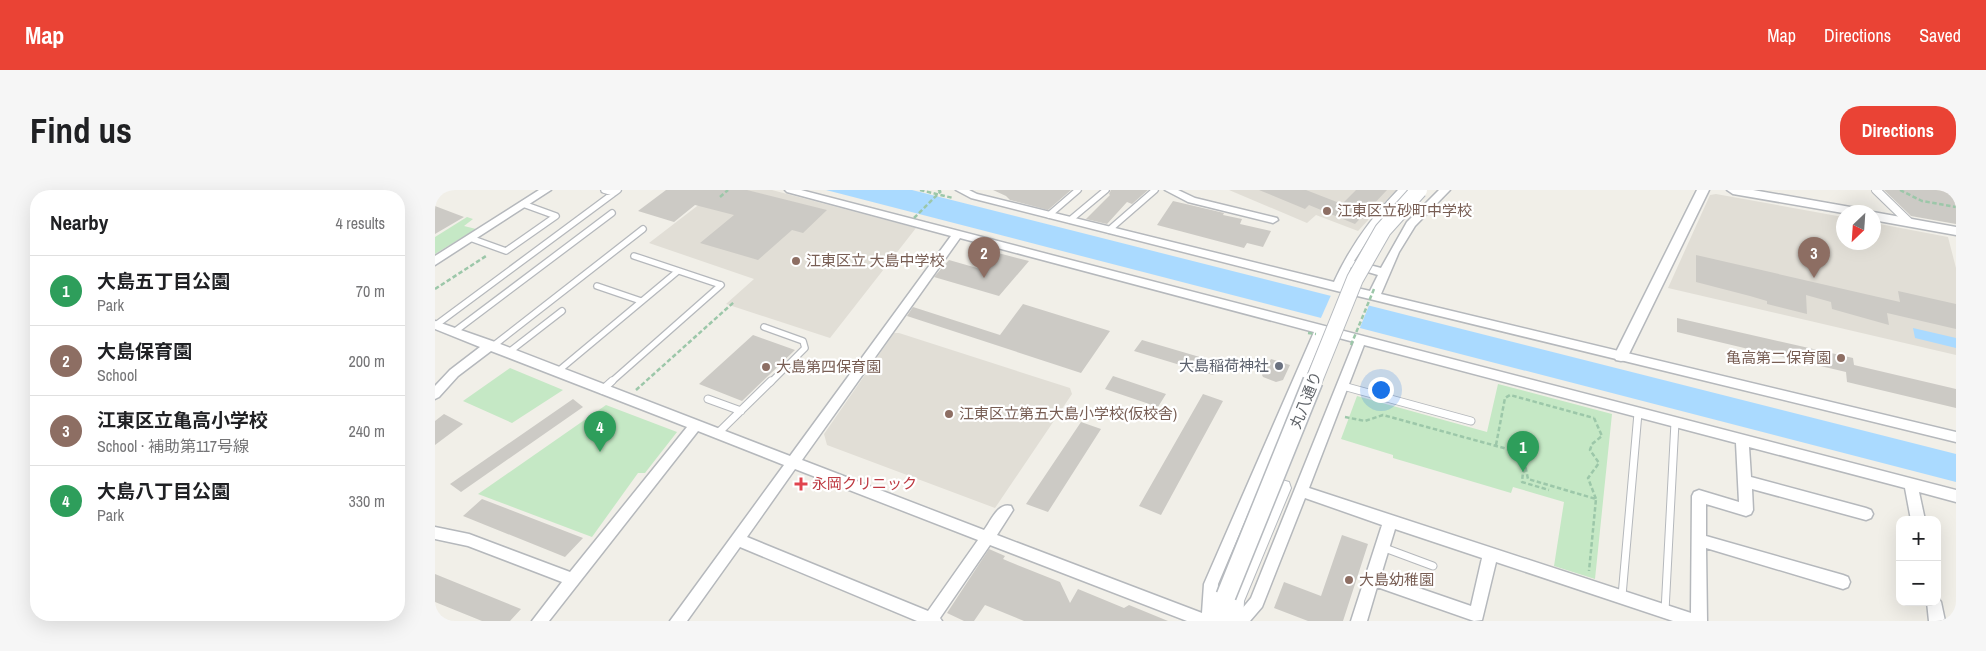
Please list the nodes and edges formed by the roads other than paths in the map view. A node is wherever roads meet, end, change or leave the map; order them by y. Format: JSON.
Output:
{"nodes":[{"id":1,"x":546,"y":190,"type":"edge"},
{"id":2,"x":604,"y":190,"type":"edge"},
{"id":3,"x":790,"y":190,"type":"edge"},
{"id":4,"x":961,"y":190,"type":"edge"},
{"id":5,"x":1079,"y":190,"type":"edge"},
{"id":6,"x":1106,"y":190,"type":"edge"},
{"id":7,"x":1155,"y":190,"type":"edge"},
{"id":8,"x":1170,"y":190,"type":"edge"},
{"id":9,"x":1404,"y":190,"type":"edge"},
{"id":10,"x":1419,"y":190,"type":"edge"},
{"id":11,"x":1430,"y":190,"type":"edge"},
{"id":12,"x":1445,"y":190,"type":"edge"},
{"id":13,"x":1703,"y":190,"type":"edge"},
{"id":14,"x":1733,"y":190,"type":"edge"},
{"id":15,"x":1875,"y":190,"type":"edge"},
{"id":16,"x":616,"y":192,"type":"edge"},
{"id":17,"x":523,"y":204,"type":"junction"},
{"id":18,"x":1836,"y":208,"type":"edge"},
{"id":19,"x":612,"y":213,"type":"dead end"},
{"id":20,"x":1049,"y":215,"type":"junction"},
{"id":21,"x":1881,"y":217,"type":"edge"},
{"id":22,"x":1070,"y":220,"type":"junction"},
{"id":23,"x":1273,"y":220,"type":"dead end"},
{"id":24,"x":1909,"y":222,"type":"junction"},
{"id":25,"x":643,"y":229,"type":"dead end"},
{"id":26,"x":1109,"y":230,"type":"junction"},
{"id":27,"x":1956,"y":233,"type":"edge"},
{"id":28,"x":958,"y":234,"type":"junction"},
{"id":29,"x":470,"y":238,"type":"junction"},
{"id":30,"x":634,"y":256,"type":"dead end"},
{"id":31,"x":435,"y":261,"type":"edge"},
{"id":32,"x":1348,"y":263,"type":"junction"},
{"id":33,"x":677,"y":271,"type":"junction"},
{"id":34,"x":1384,"y":273,"type":"junction"},
{"id":35,"x":597,"y":286,"type":"dead end"},
{"id":36,"x":1337,"y":287,"type":"junction"},
{"id":37,"x":1374,"y":292,"type":"junction"},
{"id":38,"x":641,"y":301,"type":"junction"},
{"id":39,"x":562,"y":310,"type":"dead end"},
{"id":40,"x":436,"y":325,"type":"edge"},
{"id":41,"x":764,"y":327,"type":"dead end"},
{"id":42,"x":1320,"y":330,"type":"junction"},
{"id":43,"x":453,"y":332,"type":"junction"},
{"id":44,"x":1356,"y":343,"type":"junction"},
{"id":45,"x":492,"y":346,"type":"junction"},
{"id":46,"x":509,"y":352,"type":"junction"},
{"id":47,"x":1621,"y":356,"type":"junction"},
{"id":48,"x":557,"y":372,"type":"junction"},
{"id":49,"x":1343,"y":386,"type":"junction"},
{"id":50,"x":602,"y":390,"type":"junction"},
{"id":51,"x":435,"y":394,"type":"edge"},
{"id":52,"x":708,"y":399,"type":"dead end"},
{"id":53,"x":741,"y":411,"type":"junction"},
{"id":54,"x":1638,"y":413,"type":"junction"},
{"id":55,"x":1471,"y":421,"type":"dead end"},
{"id":56,"x":1675,"y":422,"type":"junction"},
{"id":57,"x":695,"y":426,"type":"junction"},
{"id":58,"x":717,"y":434,"type":"junction"},
{"id":59,"x":1956,"y":436,"type":"edge"},
{"id":60,"x":1742,"y":440,"type":"junction"},
{"id":61,"x":792,"y":463,"type":"junction"},
{"id":62,"x":1744,"y":481,"type":"junction"},
{"id":63,"x":1911,"y":484,"type":"junction"},
{"id":64,"x":1302,"y":491,"type":"junction"},
{"id":65,"x":1956,"y":496,"type":"edge"},
{"id":66,"x":1006,"y":510,"type":"dead end"},
{"id":67,"x":1866,"y":514,"type":"dead end"},
{"id":68,"x":1917,"y":516,"type":"edge"},
{"id":69,"x":1390,"y":523,"type":"junction"},
{"id":70,"x":435,"y":533,"type":"edge"},
{"id":71,"x":987,"y":538,"type":"junction"},
{"id":72,"x":737,"y":539,"type":"junction"},
{"id":73,"x":1699,"y":540,"type":"junction"},
{"id":74,"x":1382,"y":548,"type":"junction"},
{"id":75,"x":1490,"y":554,"type":"junction"},
{"id":76,"x":1433,"y":566,"type":"dead end"},
{"id":77,"x":1373,"y":579,"type":"junction"},
{"id":78,"x":573,"y":580,"type":"junction"},
{"id":79,"x":1843,"y":582,"type":"dead end"},
{"id":80,"x":1622,"y":596,"type":"junction"},
{"id":81,"x":1231,"y":606,"type":"edge"},
{"id":82,"x":1935,"y":606,"type":"edge"},
{"id":83,"x":1665,"y":611,"type":"junction"},
{"id":84,"x":540,"y":621,"type":"edge"},
{"id":85,"x":678,"y":621,"type":"edge"},
{"id":86,"x":931,"y":621,"type":"edge"},
{"id":87,"x":1205,"y":621,"type":"edge"},
{"id":88,"x":1210,"y":621,"type":"edge"},
{"id":89,"x":1240,"y":621,"type":"edge"},
{"id":90,"x":1359,"y":621,"type":"edge"},
{"id":91,"x":1693,"y":621,"type":"edge"},
{"id":92,"x":1699,"y":621,"type":"edge"},
{"id":93,"x":1937,"y":621,"type":"edge"}],
"edges":[{"from":1,"to":17,"type":"street"},
{"from":2,"to":16,"type":"lane"},
{"from":3,"to":28,"type":"street"},
{"from":4,"to":20,"type":"street"},
{"from":5,"to":20,"type":"lane"},
{"from":6,"to":22,"type":"lane"},
{"from":7,"to":26,"type":"lane"},
{"from":8,"to":23,"type":"street"},
{"from":9,"to":32,"type":"street"},
{"from":10,"to":81,"type":"main road","name":"丸八通り","bridge":true},
{"from":11,"to":81,"type":"main road","name":"丸八通り"},
{"from":12,"to":34,"type":"street"},
{"from":13,"to":47,"type":"street"},
{"from":14,"to":18,"type":"street"},
{"from":15,"to":24,"type":"street"},
{"from":16,"to":40,"type":"lane"},
{"from":17,"to":29,"type":"street"},
{"from":17,"to":29,"type":"lane"},
{"from":19,"to":43,"type":"lane"},
{"from":20,"to":22,"type":"street"},
{"from":21,"to":24,"type":"street"},
{"from":22,"to":26,"type":"street"},
{"from":24,"to":27,"type":"street"},
{"from":25,"to":45,"type":"lane"},
{"from":26,"to":36,"type":"street"},
{"from":28,"to":42,"type":"street"},
{"from":28,"to":61,"type":"street"},
{"from":29,"to":31,"type":"street"},
{"from":30,"to":33,"type":"lane"},
{"from":32,"to":34,"type":"street"},
{"from":32,"to":36,"type":"street"},
{"from":33,"to":38,"type":"lane"},
{"from":33,"to":50,"type":"lane"},
{"from":34,"to":37,"type":"street"},
{"from":35,"to":38,"type":"lane"},
{"from":36,"to":37,"type":"street"},
{"from":37,"to":47,"type":"street"},
{"from":38,"to":48,"type":"lane"},
{"from":39,"to":46,"type":"lane"},
{"from":40,"to":43,"type":"street"},
{"from":41,"to":53,"type":"lane"},
{"from":42,"to":44,"type":"street"},
{"from":42,"to":88,"type":"street"},
{"from":43,"to":45,"type":"street"},
{"from":44,"to":49,"type":"street"},
{"from":44,"to":54,"type":"street"},
{"from":45,"to":46,"type":"street"},
{"from":45,"to":51,"type":"street"},
{"from":46,"to":48,"type":"street"},
{"from":47,"to":59,"type":"street"},
{"from":48,"to":50,"type":"street"},
{"from":49,"to":55,"type":"lane"},
{"from":49,"to":64,"type":"street"},
{"from":50,"to":57,"type":"street"},
{"from":52,"to":53,"type":"lane"},
{"from":53,"to":58,"type":"lane"},
{"from":54,"to":56,"type":"street"},
{"from":54,"to":80,"type":"lane"},
{"from":56,"to":60,"type":"street"},
{"from":56,"to":83,"type":"lane"},
{"from":57,"to":58,"type":"street"},
{"from":57,"to":78,"type":"street"},
{"from":58,"to":61,"type":"street"},
{"from":60,"to":62,"type":"street"},
{"from":60,"to":63,"type":"street"},
{"from":61,"to":71,"type":"street"},
{"from":61,"to":72,"type":"street"},
{"from":62,"to":67,"type":"street"},
{"from":62,"to":73,"type":"street"},
{"from":63,"to":65,"type":"street"},
{"from":63,"to":68,"type":"street"},
{"from":64,"to":69,"type":"street"},
{"from":64,"to":89,"type":"street"},
{"from":66,"to":71,"type":"street"},
{"from":69,"to":74,"type":"street"},
{"from":69,"to":75,"type":"street"},
{"from":70,"to":78,"type":"street"},
{"from":71,"to":86,"type":"street"},
{"from":71,"to":87,"type":"street"},
{"from":72,"to":85,"type":"street"},
{"from":72,"to":86,"type":"street"},
{"from":73,"to":79,"type":"street"},
{"from":73,"to":92,"type":"street"},
{"from":74,"to":76,"type":"lane"},
{"from":74,"to":77,"type":"street"},
{"from":75,"to":77,"type":"street"},
{"from":75,"to":80,"type":"street"},
{"from":77,"to":90,"type":"street"},
{"from":78,"to":84,"type":"street"},
{"from":80,"to":83,"type":"street"},
{"from":81,"to":88,"type":"main road","name":"丸八通り"},
{"from":82,"to":93,"type":"street"},
{"from":83,"to":91,"type":"street"}]}
